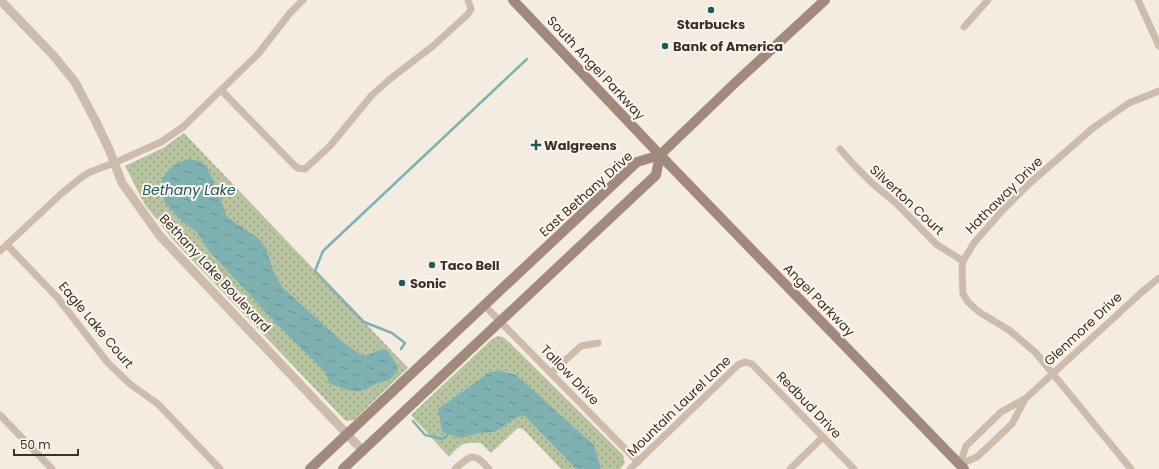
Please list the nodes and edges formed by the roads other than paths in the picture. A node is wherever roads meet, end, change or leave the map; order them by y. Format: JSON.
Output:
{"nodes":[{"id":1,"x":0,"y":0,"type":"edge"},
{"id":2,"x":303,"y":0,"type":"edge"},
{"id":3,"x":468,"y":0,"type":"edge"},
{"id":4,"x":513,"y":0,"type":"edge"},
{"id":5,"x":825,"y":0,"type":"edge"},
{"id":6,"x":988,"y":0,"type":"edge"},
{"id":7,"x":1138,"y":0,"type":"edge"},
{"id":8,"x":964,"y":27,"type":"dead end"},
{"id":9,"x":1159,"y":46,"type":"edge"},
{"id":10,"x":222,"y":90,"type":"junction"},
{"id":11,"x":1159,"y":91,"type":"edge"},
{"id":12,"x":840,"y":149,"type":"dead end"},
{"id":13,"x":660,"y":155,"type":"junction"},
{"id":14,"x":114,"y":163,"type":"junction"},
{"id":15,"x":7,"y":245,"type":"junction"},
{"id":16,"x":0,"y":251,"type":"edge"},
{"id":17,"x":963,"y":261,"type":"junction"},
{"id":18,"x":1159,"y":278,"type":"edge"},
{"id":19,"x":484,"y":305,"type":"junction"},
{"id":20,"x":500,"y":321,"type":"junction"},
{"id":21,"x":598,"y":343,"type":"dead end"},
{"id":22,"x":745,"y":362,"type":"joint"},
{"id":23,"x":551,"y":373,"type":"junction"},
{"id":24,"x":1053,"y":374,"type":"junction"},
{"id":25,"x":1024,"y":399,"type":"junction"},
{"id":26,"x":0,"y":415,"type":"edge"},
{"id":27,"x":348,"y":434,"type":"junction"},
{"id":28,"x":823,"y":437,"type":"junction"},
{"id":29,"x":363,"y":451,"type":"junction"},
{"id":30,"x":638,"y":462,"type":"junction"},
{"id":31,"x":960,"y":467,"type":"edge"},
{"id":32,"x":52,"y":469,"type":"edge"},
{"id":33,"x":220,"y":469,"type":"edge"},
{"id":34,"x":310,"y":469,"type":"edge"},
{"id":35,"x":344,"y":469,"type":"edge"},
{"id":36,"x":455,"y":469,"type":"edge"},
{"id":37,"x":489,"y":469,"type":"edge"},
{"id":38,"x":630,"y":469,"type":"edge"},
{"id":39,"x":790,"y":469,"type":"edge"},
{"id":40,"x":854,"y":469,"type":"edge"},
{"id":41,"x":1131,"y":469,"type":"edge"}],
"edges":[{"from":1,"to":14,"type":"street","name":"Bethany Lake Boulevard"},
{"from":2,"to":10,"type":"street"},
{"from":3,"to":10,"type":"street"},
{"from":4,"to":13,"type":"main road","name":"South Angel Parkway"},
{"from":5,"to":13,"type":"main road"},
{"from":6,"to":8,"type":"street"},
{"from":7,"to":9,"type":"street"},
{"from":10,"to":14,"type":"street"},
{"from":11,"to":17,"type":"street","name":"Hathaway Drive"},
{"from":12,"to":17,"type":"street","name":"Silverton Court"},
{"from":13,"to":19,"type":"main road","name":"East Bethany Drive"},
{"from":13,"to":20,"type":"main road"},
{"from":13,"to":31,"type":"main road","name":"Angel Parkway"},
{"from":14,"to":15,"type":"street"},
{"from":14,"to":27,"type":"street","name":"Bethany Lake Boulevard"},
{"from":15,"to":16,"type":"street"},
{"from":15,"to":33,"type":"street","name":"Eagle Lake Court"},
{"from":17,"to":24,"type":"street","name":"Hathaway Drive"},
{"from":18,"to":24,"type":"street","name":"Glenmore Drive"},
{"from":19,"to":20,"type":"street","name":"Tallow Drive"},
{"from":19,"to":27,"type":"main road","name":"East Bethany Drive"},
{"from":20,"to":23,"type":"street","name":"Tallow Drive"},
{"from":20,"to":29,"type":"main road"},
{"from":21,"to":23,"type":"street"},
{"from":22,"to":28,"type":"street","name":"Redbud Drive"},
{"from":22,"to":30,"type":"street","name":"Mountain Laurel Lane"},
{"from":23,"to":30,"type":"street","name":"Tallow Drive"},
{"from":24,"to":25,"type":"street","name":"Glenmore Drive"},
{"from":24,"to":41,"type":"street","name":"Hathaway Drive"},
{"from":25,"to":31,"type":"street","name":"Glenmore Drive"},
{"from":25,"to":31,"type":"street","name":"Glenmore Drive"},
{"from":26,"to":32,"type":"street"},
{"from":27,"to":29,"type":"street","name":"Bethany Lake Boulevard"},
{"from":27,"to":34,"type":"main road","name":"East Bethany Drive"},
{"from":28,"to":39,"type":"street"},
{"from":28,"to":40,"type":"street","name":"Redbud Drive"},
{"from":29,"to":35,"type":"main road"},
{"from":30,"to":38,"type":"street","name":"Mountain Laurel Lane"},
{"from":36,"to":37,"type":"street"}]}
